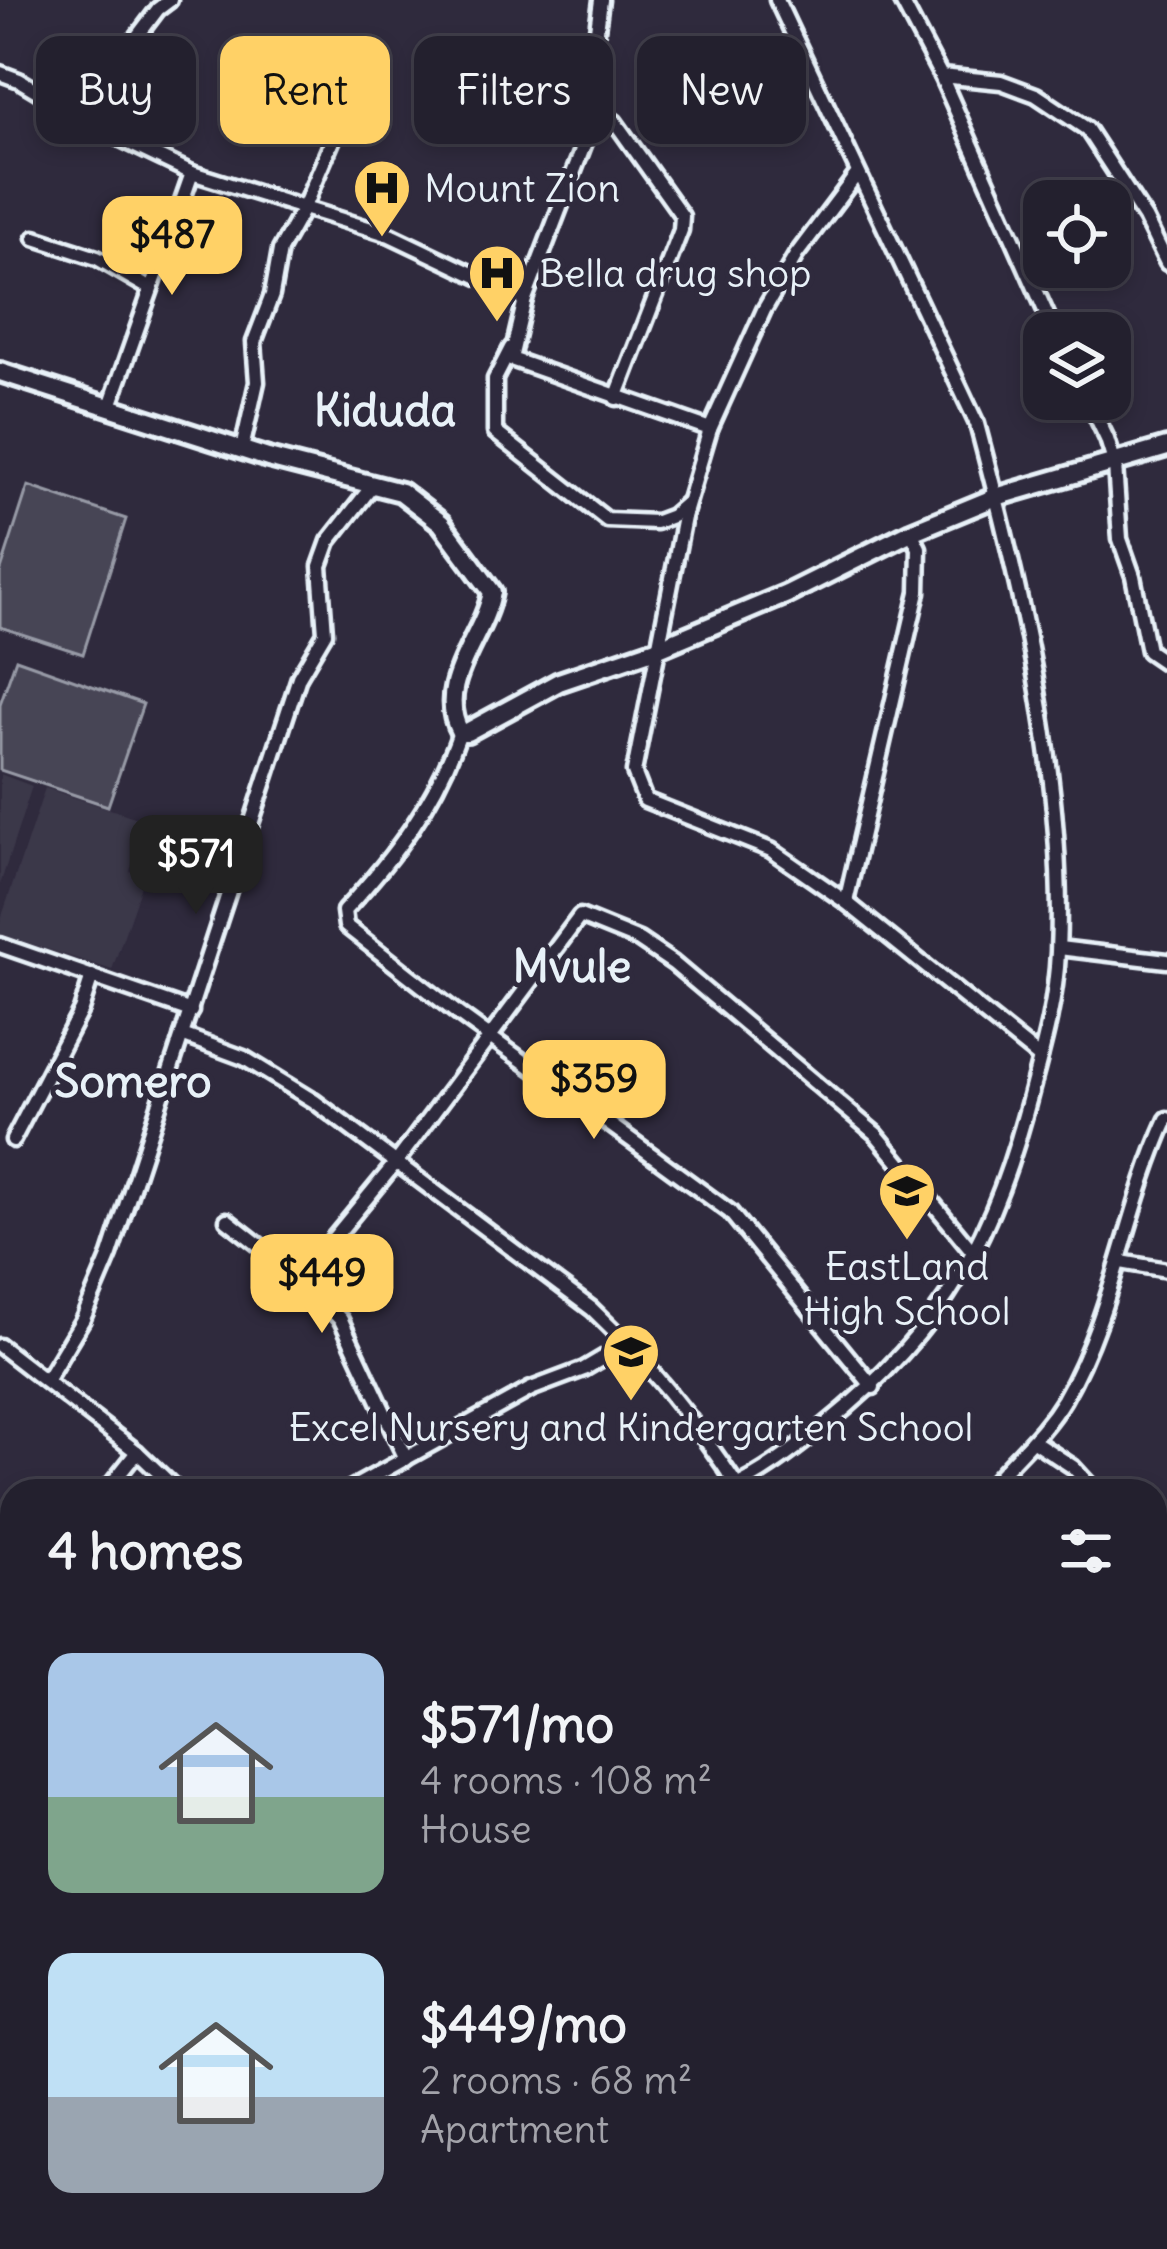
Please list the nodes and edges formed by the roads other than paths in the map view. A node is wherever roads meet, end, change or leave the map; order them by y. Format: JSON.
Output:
{"nodes":[{"id":1,"x":170,"y":0,"type":"edge"},
{"id":2,"x":601,"y":0,"type":"edge"},
{"id":3,"x":777,"y":0,"type":"edge"},
{"id":4,"x":901,"y":0,"type":"edge"},
{"id":5,"x":138,"y":36,"type":"edge"},
{"id":6,"x":596,"y":36,"type":"edge"},
{"id":7,"x":0,"y":73,"type":"edge"},
{"id":8,"x":940,"y":76,"type":"junction"},
{"id":9,"x":36,"y":90,"type":"edge"},
{"id":10,"x":613,"y":121,"type":"edge"},
{"id":11,"x":135,"y":144,"type":"edge"},
{"id":12,"x":331,"y":144,"type":"edge"},
{"id":13,"x":584,"y":144,"type":"edge"},
{"id":14,"x":192,"y":173,"type":"junction"},
{"id":15,"x":857,"y":174,"type":"junction"},
{"id":16,"x":304,"y":207,"type":"junction"},
{"id":17,"x":35,"y":238,"type":"dead end"},
{"id":18,"x":1167,"y":262,"type":"edge"},
{"id":19,"x":149,"y":288,"type":"junction"},
{"id":20,"x":525,"y":299,"type":"junction"},
{"id":21,"x":1046,"y":312,"type":"edge"},
{"id":22,"x":512,"y":347,"type":"junction"},
{"id":23,"x":0,"y":372,"type":"edge"},
{"id":24,"x":616,"y":398,"type":"junction"},
{"id":25,"x":110,"y":406,"type":"junction"},
{"id":26,"x":1097,"y":420,"type":"edge"},
{"id":27,"x":710,"y":429,"type":"junction"},
{"id":28,"x":1167,"y":447,"type":"edge"},
{"id":29,"x":242,"y":449,"type":"junction"},
{"id":30,"x":1115,"y":465,"type":"junction"},
{"id":31,"x":373,"y":484,"type":"junction"},
{"id":32,"x":996,"y":497,"type":"junction"},
{"id":33,"x":688,"y":502,"type":"junction"},
{"id":34,"x":910,"y":532,"type":"junction"},
{"id":35,"x":656,"y":649,"type":"junction"},
{"id":36,"x":1167,"y":664,"type":"edge"},
{"id":37,"x":460,"y":731,"type":"junction"},
{"id":38,"x":846,"y":902,"type":"junction"},
{"id":39,"x":0,"y":945,"type":"edge"},
{"id":40,"x":1058,"y":948,"type":"junction"},
{"id":41,"x":1167,"y":961,"type":"edge"},
{"id":42,"x":92,"y":976,"type":"junction"},
{"id":43,"x":191,"y":1011,"type":"junction"},
{"id":44,"x":182,"y":1035,"type":"junction"},
{"id":45,"x":490,"y":1037,"type":"junction"},
{"id":46,"x":1040,"y":1058,"type":"junction"},
{"id":47,"x":1167,"y":1119,"type":"edge"},
{"id":48,"x":13,"y":1140,"type":"dead end"},
{"id":49,"x":1161,"y":1145,"type":"edge"},
{"id":50,"x":398,"y":1160,"type":"junction"},
{"id":51,"x":227,"y":1220,"type":"dead end"},
{"id":52,"x":974,"y":1253,"type":"junction"},
{"id":53,"x":1121,"y":1262,"type":"junction"},
{"id":54,"x":1167,"y":1270,"type":"edge"},
{"id":55,"x":301,"y":1278,"type":"junction"},
{"id":56,"x":628,"y":1343,"type":"junction"},
{"id":57,"x":0,"y":1346,"type":"edge"},
{"id":58,"x":46,"y":1381,"type":"junction"},
{"id":59,"x":872,"y":1387,"type":"junction"},
{"id":60,"x":1035,"y":1442,"type":"junction"},
{"id":61,"x":137,"y":1452,"type":"junction"},
{"id":62,"x":406,"y":1460,"type":"junction"},
{"id":63,"x":116,"y":1479,"type":"edge"},
{"id":64,"x":165,"y":1479,"type":"edge"},
{"id":65,"x":370,"y":1479,"type":"edge"},
{"id":66,"x":729,"y":1479,"type":"edge"},
{"id":67,"x":750,"y":1479,"type":"edge"},
{"id":68,"x":998,"y":1479,"type":"edge"},
{"id":69,"x":1084,"y":1479,"type":"edge"}],
"edges":[{"from":1,"to":5,"type":"street"},
{"from":2,"to":6,"type":"street"},
{"from":3,"to":15,"type":"street"},
{"from":4,"to":8,"type":"street"},
{"from":7,"to":9,"type":"street"},
{"from":8,"to":18,"type":"street"},
{"from":8,"to":21,"type":"street"},
{"from":10,"to":24,"type":"street"},
{"from":11,"to":14,"type":"street"},
{"from":12,"to":16,"type":"street"},
{"from":13,"to":20,"type":"street"},
{"from":14,"to":16,"type":"street"},
{"from":14,"to":19,"type":"street"},
{"from":15,"to":27,"type":"street"},
{"from":15,"to":32,"type":"street"},
{"from":16,"to":20,"type":"street"},
{"from":16,"to":29,"type":"street"},
{"from":17,"to":19,"type":"street"},
{"from":19,"to":25,"type":"street"},
{"from":20,"to":22,"type":"street"},
{"from":22,"to":24,"type":"street"},
{"from":22,"to":33,"type":"street"},
{"from":23,"to":25,"type":"street"},
{"from":24,"to":27,"type":"street"},
{"from":25,"to":29,"type":"street"},
{"from":26,"to":30,"type":"street"},
{"from":27,"to":33,"type":"street"},
{"from":28,"to":30,"type":"street"},
{"from":29,"to":31,"type":"street"},
{"from":30,"to":32,"type":"street"},
{"from":30,"to":36,"type":"street"},
{"from":31,"to":37,"type":"street"},
{"from":31,"to":43,"type":"street"},
{"from":32,"to":34,"type":"street"},
{"from":32,"to":40,"type":"street"},
{"from":33,"to":35,"type":"street"},
{"from":34,"to":35,"type":"street"},
{"from":34,"to":38,"type":"street"},
{"from":35,"to":37,"type":"street"},
{"from":35,"to":38,"type":"street"},
{"from":37,"to":45,"type":"street"},
{"from":38,"to":46,"type":"street"},
{"from":39,"to":42,"type":"street"},
{"from":40,"to":41,"type":"street"},
{"from":40,"to":46,"type":"street"},
{"from":42,"to":43,"type":"street"},
{"from":42,"to":48,"type":"street"},
{"from":43,"to":44,"type":"street"},
{"from":44,"to":50,"type":"street"},
{"from":44,"to":58,"type":"street"},
{"from":45,"to":50,"type":"street"},
{"from":45,"to":52,"type":"street"},
{"from":45,"to":59,"type":"street"},
{"from":46,"to":52,"type":"street"},
{"from":47,"to":49,"type":"street"},
{"from":49,"to":53,"type":"street"},
{"from":50,"to":55,"type":"street"},
{"from":50,"to":56,"type":"street"},
{"from":51,"to":55,"type":"street"},
{"from":52,"to":59,"type":"street"},
{"from":53,"to":54,"type":"street"},
{"from":53,"to":60,"type":"street"},
{"from":55,"to":62,"type":"street"},
{"from":56,"to":62,"type":"street"},
{"from":56,"to":66,"type":"street"},
{"from":57,"to":58,"type":"street"},
{"from":58,"to":61,"type":"street"},
{"from":59,"to":67,"type":"street"},
{"from":60,"to":68,"type":"street"},
{"from":60,"to":69,"type":"street"},
{"from":61,"to":63,"type":"street"},
{"from":61,"to":64,"type":"street"},
{"from":62,"to":65,"type":"street"}]}
